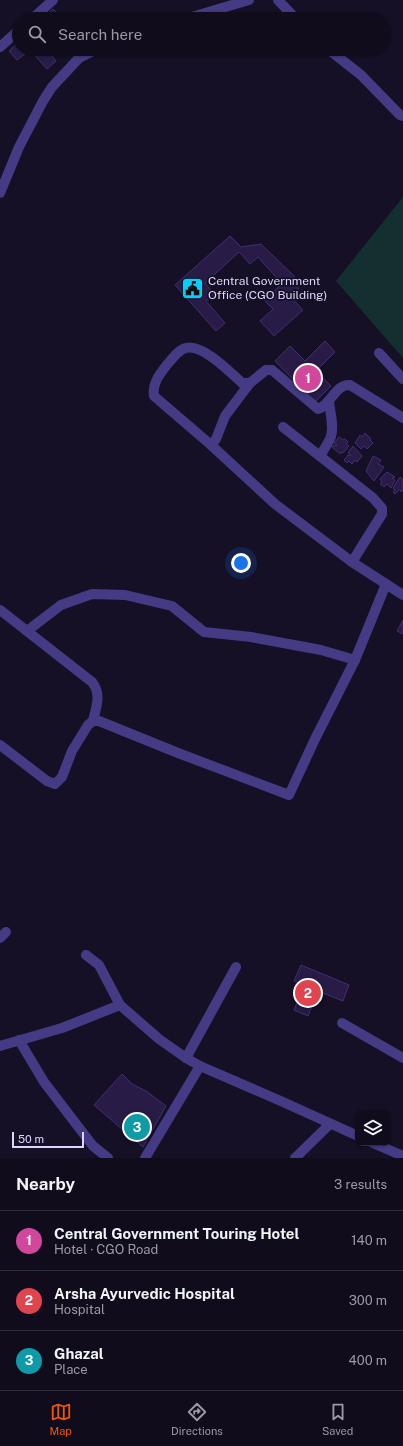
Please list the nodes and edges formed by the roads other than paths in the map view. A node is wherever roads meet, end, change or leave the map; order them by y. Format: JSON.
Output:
{"nodes":[{"id":1,"x":53,"y":0,"type":"edge"},
{"id":2,"x":249,"y":0,"type":"edge"},
{"id":3,"x":278,"y":0,"type":"edge"},
{"id":4,"x":40,"y":12,"type":"edge"},
{"id":5,"x":209,"y":12,"type":"edge"},
{"id":6,"x":289,"y":12,"type":"edge"},
{"id":7,"x":12,"y":36,"type":"edge"},
{"id":8,"x":1,"y":45,"type":"edge"},
{"id":9,"x":83,"y":56,"type":"edge"},
{"id":10,"x":337,"y":56,"type":"edge"},
{"id":11,"x":403,"y":116,"type":"edge"},
{"id":12,"x":0,"y":193,"type":"edge"},
{"id":13,"x":379,"y":353,"type":"dead end"},
{"id":14,"x":403,"y":379,"type":"edge"},
{"id":15,"x":250,"y":383,"type":"junction"},
{"id":16,"x":329,"y":401,"type":"junction"},
{"id":17,"x":403,"y":418,"type":"edge"},
{"id":18,"x":284,"y":427,"type":"dead end"},
{"id":19,"x":211,"y":445,"type":"junction"},
{"id":20,"x":320,"y":456,"type":"junction"},
{"id":21,"x":352,"y":562,"type":"junction"},
{"id":22,"x":386,"y":584,"type":"junction"},
{"id":23,"x":403,"y":595,"type":"edge"},
{"id":24,"x":0,"y":610,"type":"edge"},
{"id":25,"x":27,"y":631,"type":"junction"},
{"id":26,"x":355,"y":660,"type":"junction"},
{"id":27,"x":93,"y":721,"type":"junction"},
{"id":28,"x":0,"y":745,"type":"edge"},
{"id":29,"x":86,"y":955,"type":"dead end"},
{"id":30,"x":236,"y":967,"type":"dead end"},
{"id":31,"x":120,"y":1005,"type":"junction"},
{"id":32,"x":342,"y":1023,"type":"dead end"},
{"id":33,"x":19,"y":1040,"type":"junction"},
{"id":34,"x":0,"y":1046,"type":"edge"},
{"id":35,"x":186,"y":1058,"type":"junction"},
{"id":36,"x":403,"y":1058,"type":"edge"},
{"id":37,"x":200,"y":1066,"type":"junction"},
{"id":38,"x":330,"y":1124,"type":"junction"},
{"id":39,"x":355,"y":1135,"type":"edge"},
{"id":40,"x":380,"y":1146,"type":"edge"},
{"id":41,"x":403,"y":1156,"type":"edge"},
{"id":42,"x":108,"y":1158,"type":"edge"},
{"id":43,"x":145,"y":1158,"type":"edge"},
{"id":44,"x":296,"y":1158,"type":"edge"}],
"edges":[{"from":1,"to":4,"type":"street"},
{"from":2,"to":5,"type":"street"},
{"from":3,"to":6,"type":"street"},
{"from":7,"to":8,"type":"street"},
{"from":9,"to":12,"type":"street"},
{"from":10,"to":11,"type":"street"},
{"from":13,"to":14,"type":"street"},
{"from":15,"to":16,"type":"street"},
{"from":15,"to":19,"type":"street"},
{"from":15,"to":19,"type":"street"},
{"from":16,"to":17,"type":"street"},
{"from":16,"to":20,"type":"street"},
{"from":18,"to":20,"type":"street"},
{"from":19,"to":21,"type":"street"},
{"from":20,"to":21,"type":"street"},
{"from":21,"to":22,"type":"street"},
{"from":22,"to":23,"type":"street"},
{"from":22,"to":26,"type":"street"},
{"from":24,"to":25,"type":"street"},
{"from":25,"to":26,"type":"street"},
{"from":25,"to":27,"type":"street"},
{"from":26,"to":27,"type":"street"},
{"from":27,"to":28,"type":"street"},
{"from":29,"to":31,"type":"street"},
{"from":30,"to":35,"type":"street"},
{"from":31,"to":33,"type":"street"},
{"from":31,"to":35,"type":"street"},
{"from":32,"to":36,"type":"street"},
{"from":33,"to":34,"type":"street"},
{"from":33,"to":42,"type":"street"},
{"from":35,"to":37,"type":"street"},
{"from":37,"to":38,"type":"street"},
{"from":37,"to":43,"type":"street"},
{"from":38,"to":39,"type":"street"},
{"from":38,"to":44,"type":"street"},
{"from":40,"to":41,"type":"street"}]}
